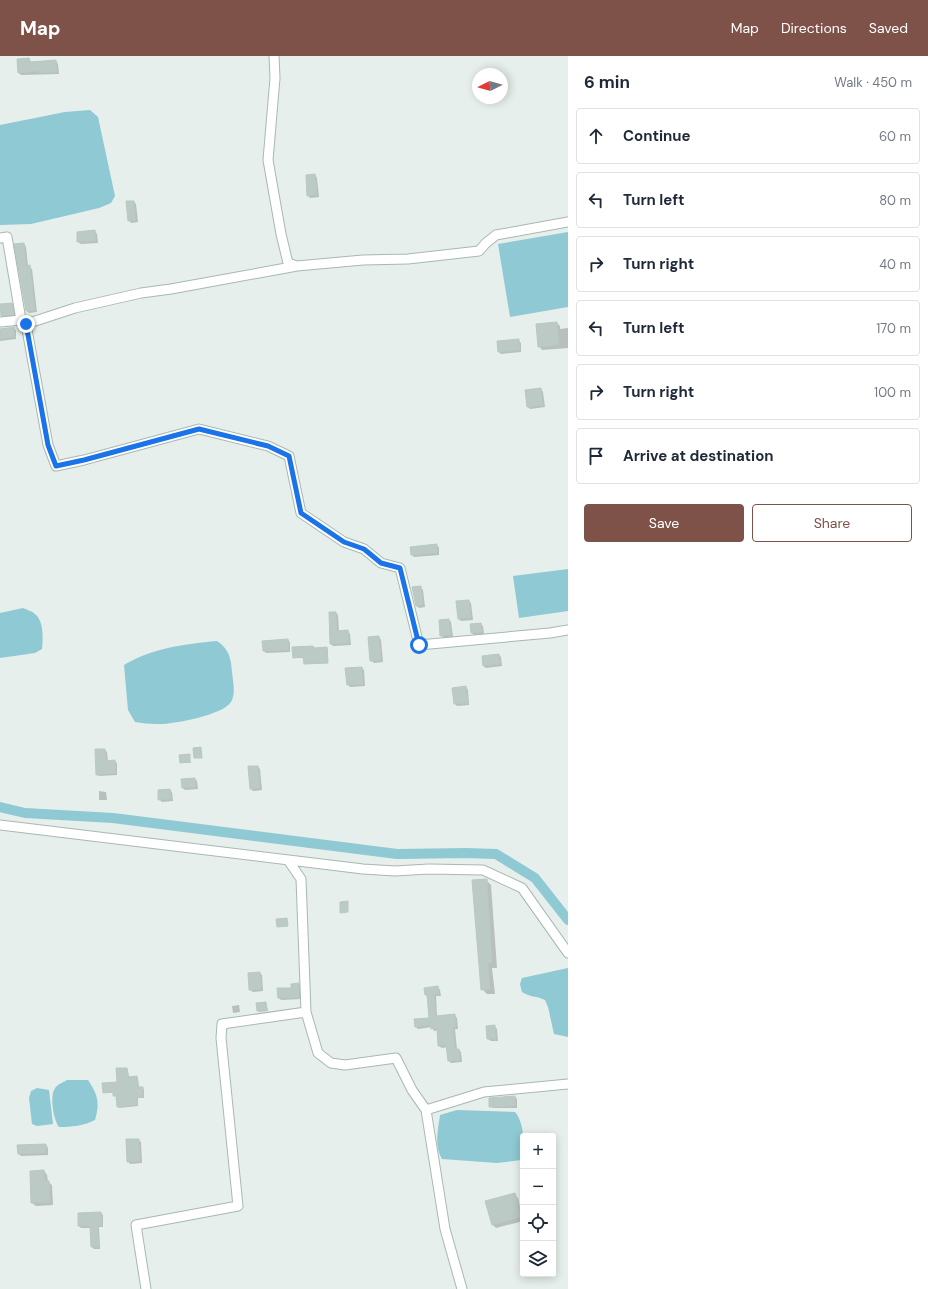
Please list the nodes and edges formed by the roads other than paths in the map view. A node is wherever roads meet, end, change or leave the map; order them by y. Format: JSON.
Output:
{"nodes":[{"id":1,"x":274,"y":56,"type":"edge"},
{"id":2,"x":568,"y":222,"type":"edge"},
{"id":3,"x":0,"y":238,"type":"edge"},
{"id":4,"x":297,"y":266,"type":"junction"},
{"id":5,"x":0,"y":322,"type":"edge"},
{"id":6,"x":24,"y":322,"type":"junction"},
{"id":7,"x":568,"y":630,"type":"edge"},
{"id":8,"x":0,"y":825,"type":"edge"},
{"id":9,"x":288,"y":860,"type":"junction"},
{"id":10,"x":568,"y":953,"type":"edge"},
{"id":11,"x":306,"y":1012,"type":"junction"},
{"id":12,"x":568,"y":1084,"type":"edge"},
{"id":13,"x":426,"y":1110,"type":"junction"},
{"id":14,"x":146,"y":1289,"type":"edge"},
{"id":15,"x":462,"y":1289,"type":"edge"}],
"edges":[{"from":1,"to":4,"type":"street"},
{"from":2,"to":4,"type":"street"},
{"from":3,"to":6,"type":"street"},
{"from":4,"to":6,"type":"street"},
{"from":5,"to":6,"type":"street"},
{"from":6,"to":7,"type":"street"},
{"from":8,"to":9,"type":"street"},
{"from":9,"to":10,"type":"street"},
{"from":9,"to":11,"type":"street"},
{"from":11,"to":13,"type":"street"},
{"from":11,"to":14,"type":"street"},
{"from":12,"to":13,"type":"street"},
{"from":13,"to":15,"type":"street"}]}
